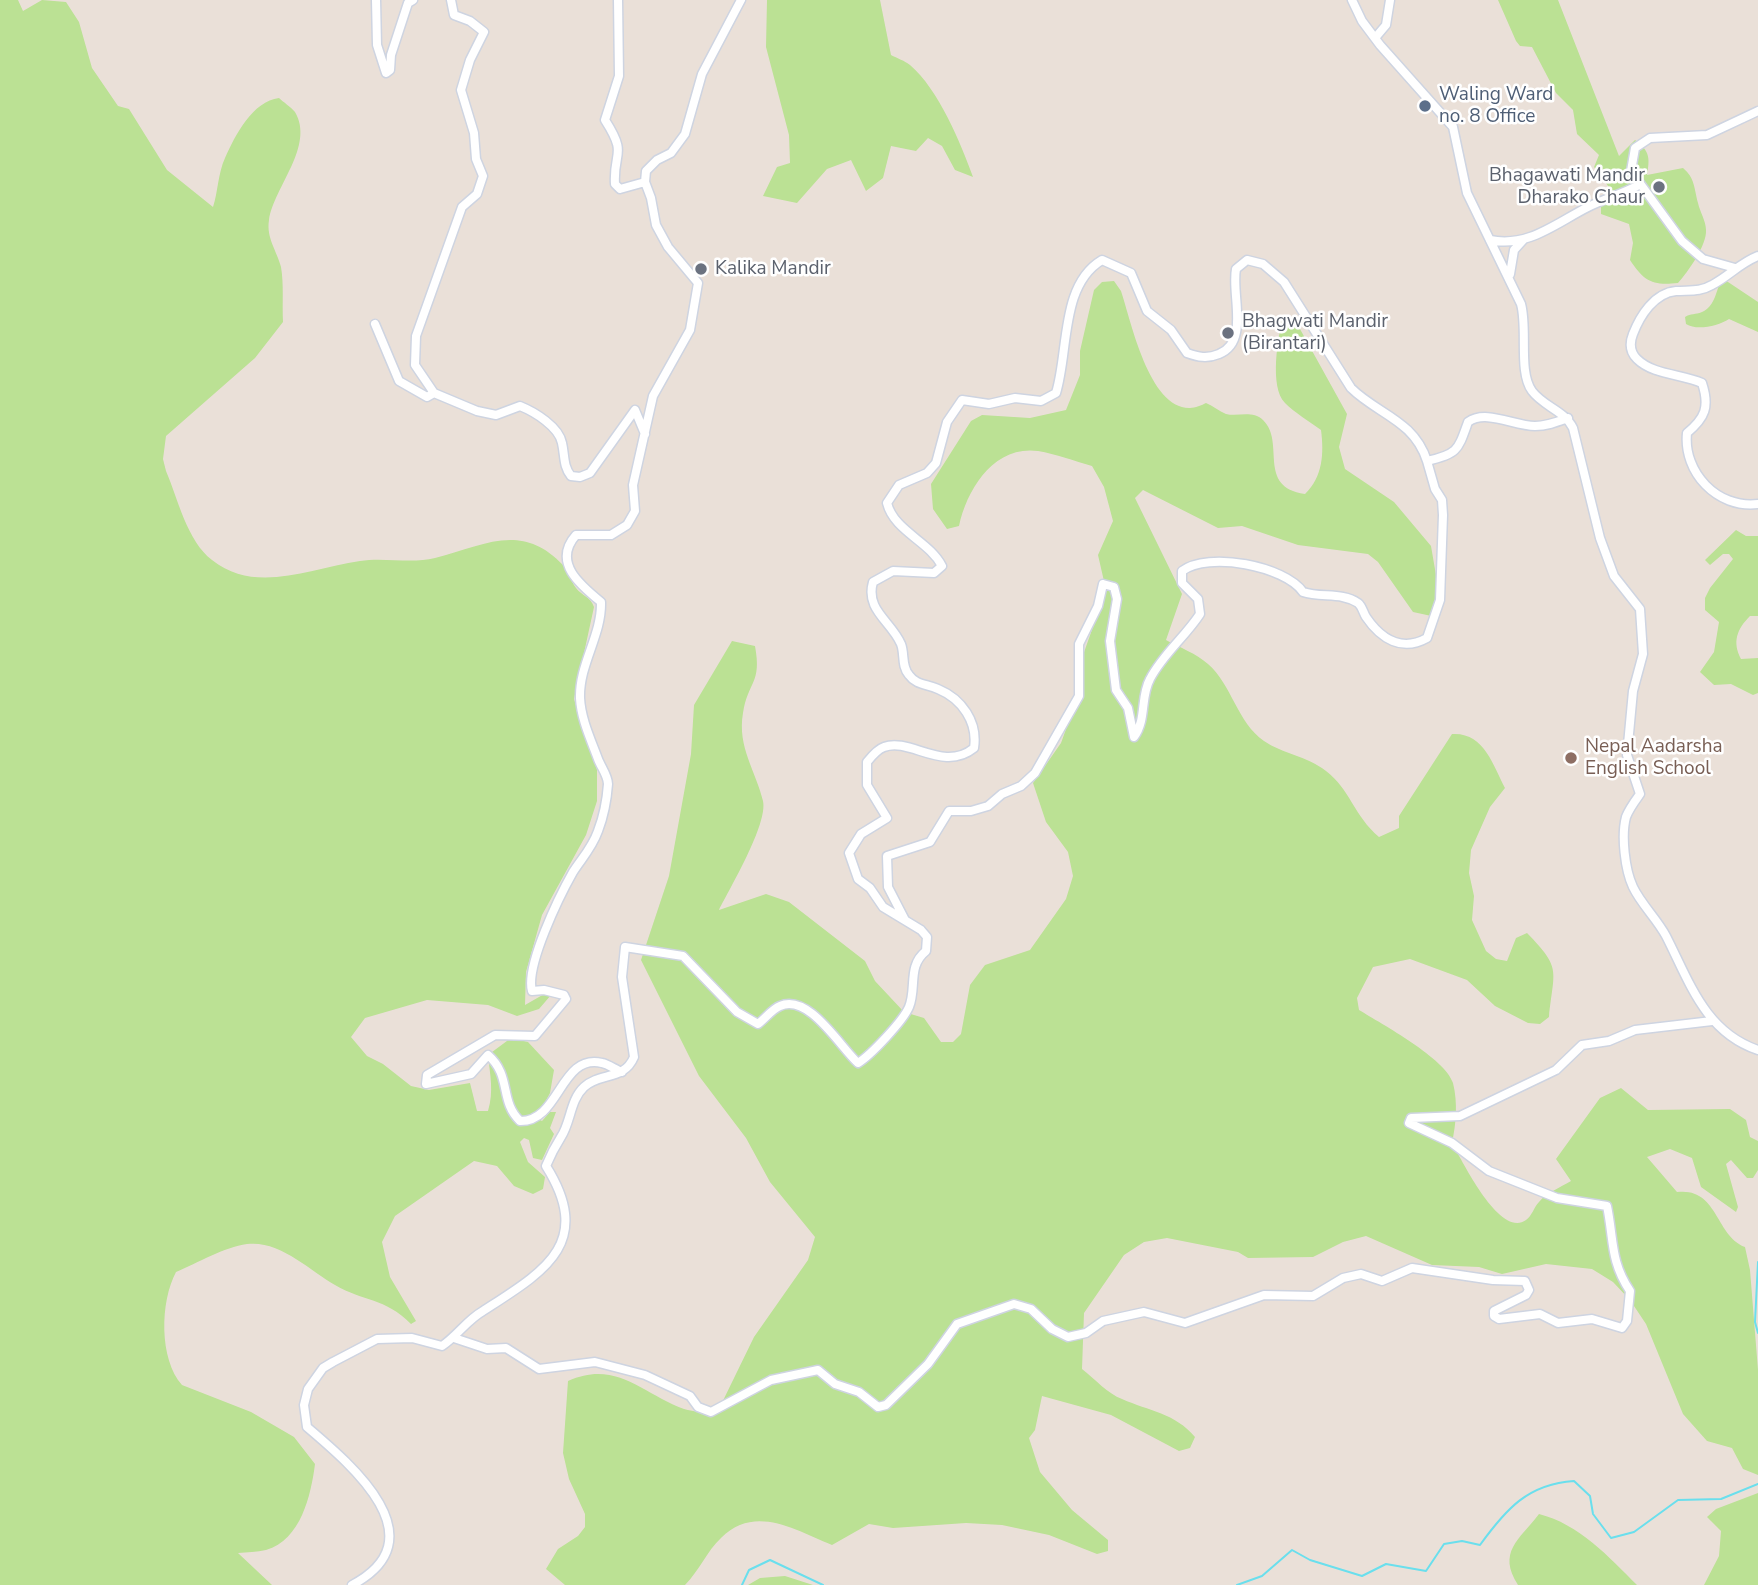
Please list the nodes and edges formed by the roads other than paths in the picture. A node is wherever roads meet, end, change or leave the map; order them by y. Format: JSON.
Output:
{"nodes":[{"id":1,"x":376,"y":0,"type":"edge"},
{"id":2,"x":413,"y":0,"type":"edge"},
{"id":3,"x":451,"y":0,"type":"edge"},
{"id":4,"x":611,"y":0,"type":"edge"},
{"id":5,"x":618,"y":0,"type":"edge"},
{"id":6,"x":741,"y":0,"type":"edge"},
{"id":7,"x":1352,"y":0,"type":"edge"},
{"id":8,"x":1390,"y":0,"type":"edge"},
{"id":9,"x":617,"y":15,"type":"junction"},
{"id":10,"x":1376,"y":38,"type":"junction"},
{"id":11,"x":1758,"y":111,"type":"edge"},
{"id":12,"x":645,"y":182,"type":"junction"},
{"id":13,"x":1639,"y":185,"type":"junction"},
{"id":14,"x":1525,"y":238,"type":"junction"},
{"id":15,"x":1490,"y":240,"type":"junction"},
{"id":16,"x":1758,"y":256,"type":"edge"},
{"id":17,"x":1735,"y":268,"type":"junction"},
{"id":18,"x":1510,"y":277,"type":"junction"},
{"id":19,"x":375,"y":324,"type":"dead end"},
{"id":20,"x":434,"y":393,"type":"junction"},
{"id":21,"x":1568,"y":418,"type":"junction"},
{"id":22,"x":645,"y":435,"type":"junction"},
{"id":23,"x":1427,"y":461,"type":"junction"},
{"id":24,"x":1758,"y":504,"type":"edge"},
{"id":25,"x":905,"y":920,"type":"junction"},
{"id":26,"x":1712,"y":1021,"type":"junction"},
{"id":27,"x":1758,"y":1051,"type":"edge"},
{"id":28,"x":622,"y":1072,"type":"junction"},
{"id":29,"x":454,"y":1338,"type":"junction"},
{"id":30,"x":352,"y":1585,"type":"edge"}],
"edges":[{"from":1,"to":2,"type":"street"},
{"from":3,"to":20,"type":"street"},
{"from":4,"to":9,"type":"street"},
{"from":5,"to":9,"type":"street"},
{"from":6,"to":12,"type":"street"},
{"from":7,"to":10,"type":"street"},
{"from":8,"to":10,"type":"street"},
{"from":9,"to":12,"type":"street"},
{"from":10,"to":15,"type":"street"},
{"from":11,"to":13,"type":"street"},
{"from":12,"to":22,"type":"street"},
{"from":13,"to":14,"type":"street"},
{"from":13,"to":17,"type":"street"},
{"from":14,"to":15,"type":"street"},
{"from":14,"to":18,"type":"street"},
{"from":15,"to":18,"type":"street"},
{"from":16,"to":17,"type":"street"},
{"from":17,"to":24,"type":"street"},
{"from":18,"to":21,"type":"street"},
{"from":19,"to":20,"type":"street"},
{"from":20,"to":22,"type":"street"},
{"from":21,"to":23,"type":"street"},
{"from":21,"to":26,"type":"street"},
{"from":22,"to":28,"type":"street"},
{"from":23,"to":25,"type":"street"},
{"from":23,"to":25,"type":"street"},
{"from":25,"to":28,"type":"street"},
{"from":26,"to":27,"type":"street"},
{"from":26,"to":29,"type":"street"},
{"from":28,"to":29,"type":"street"},
{"from":29,"to":30,"type":"street"}]}
